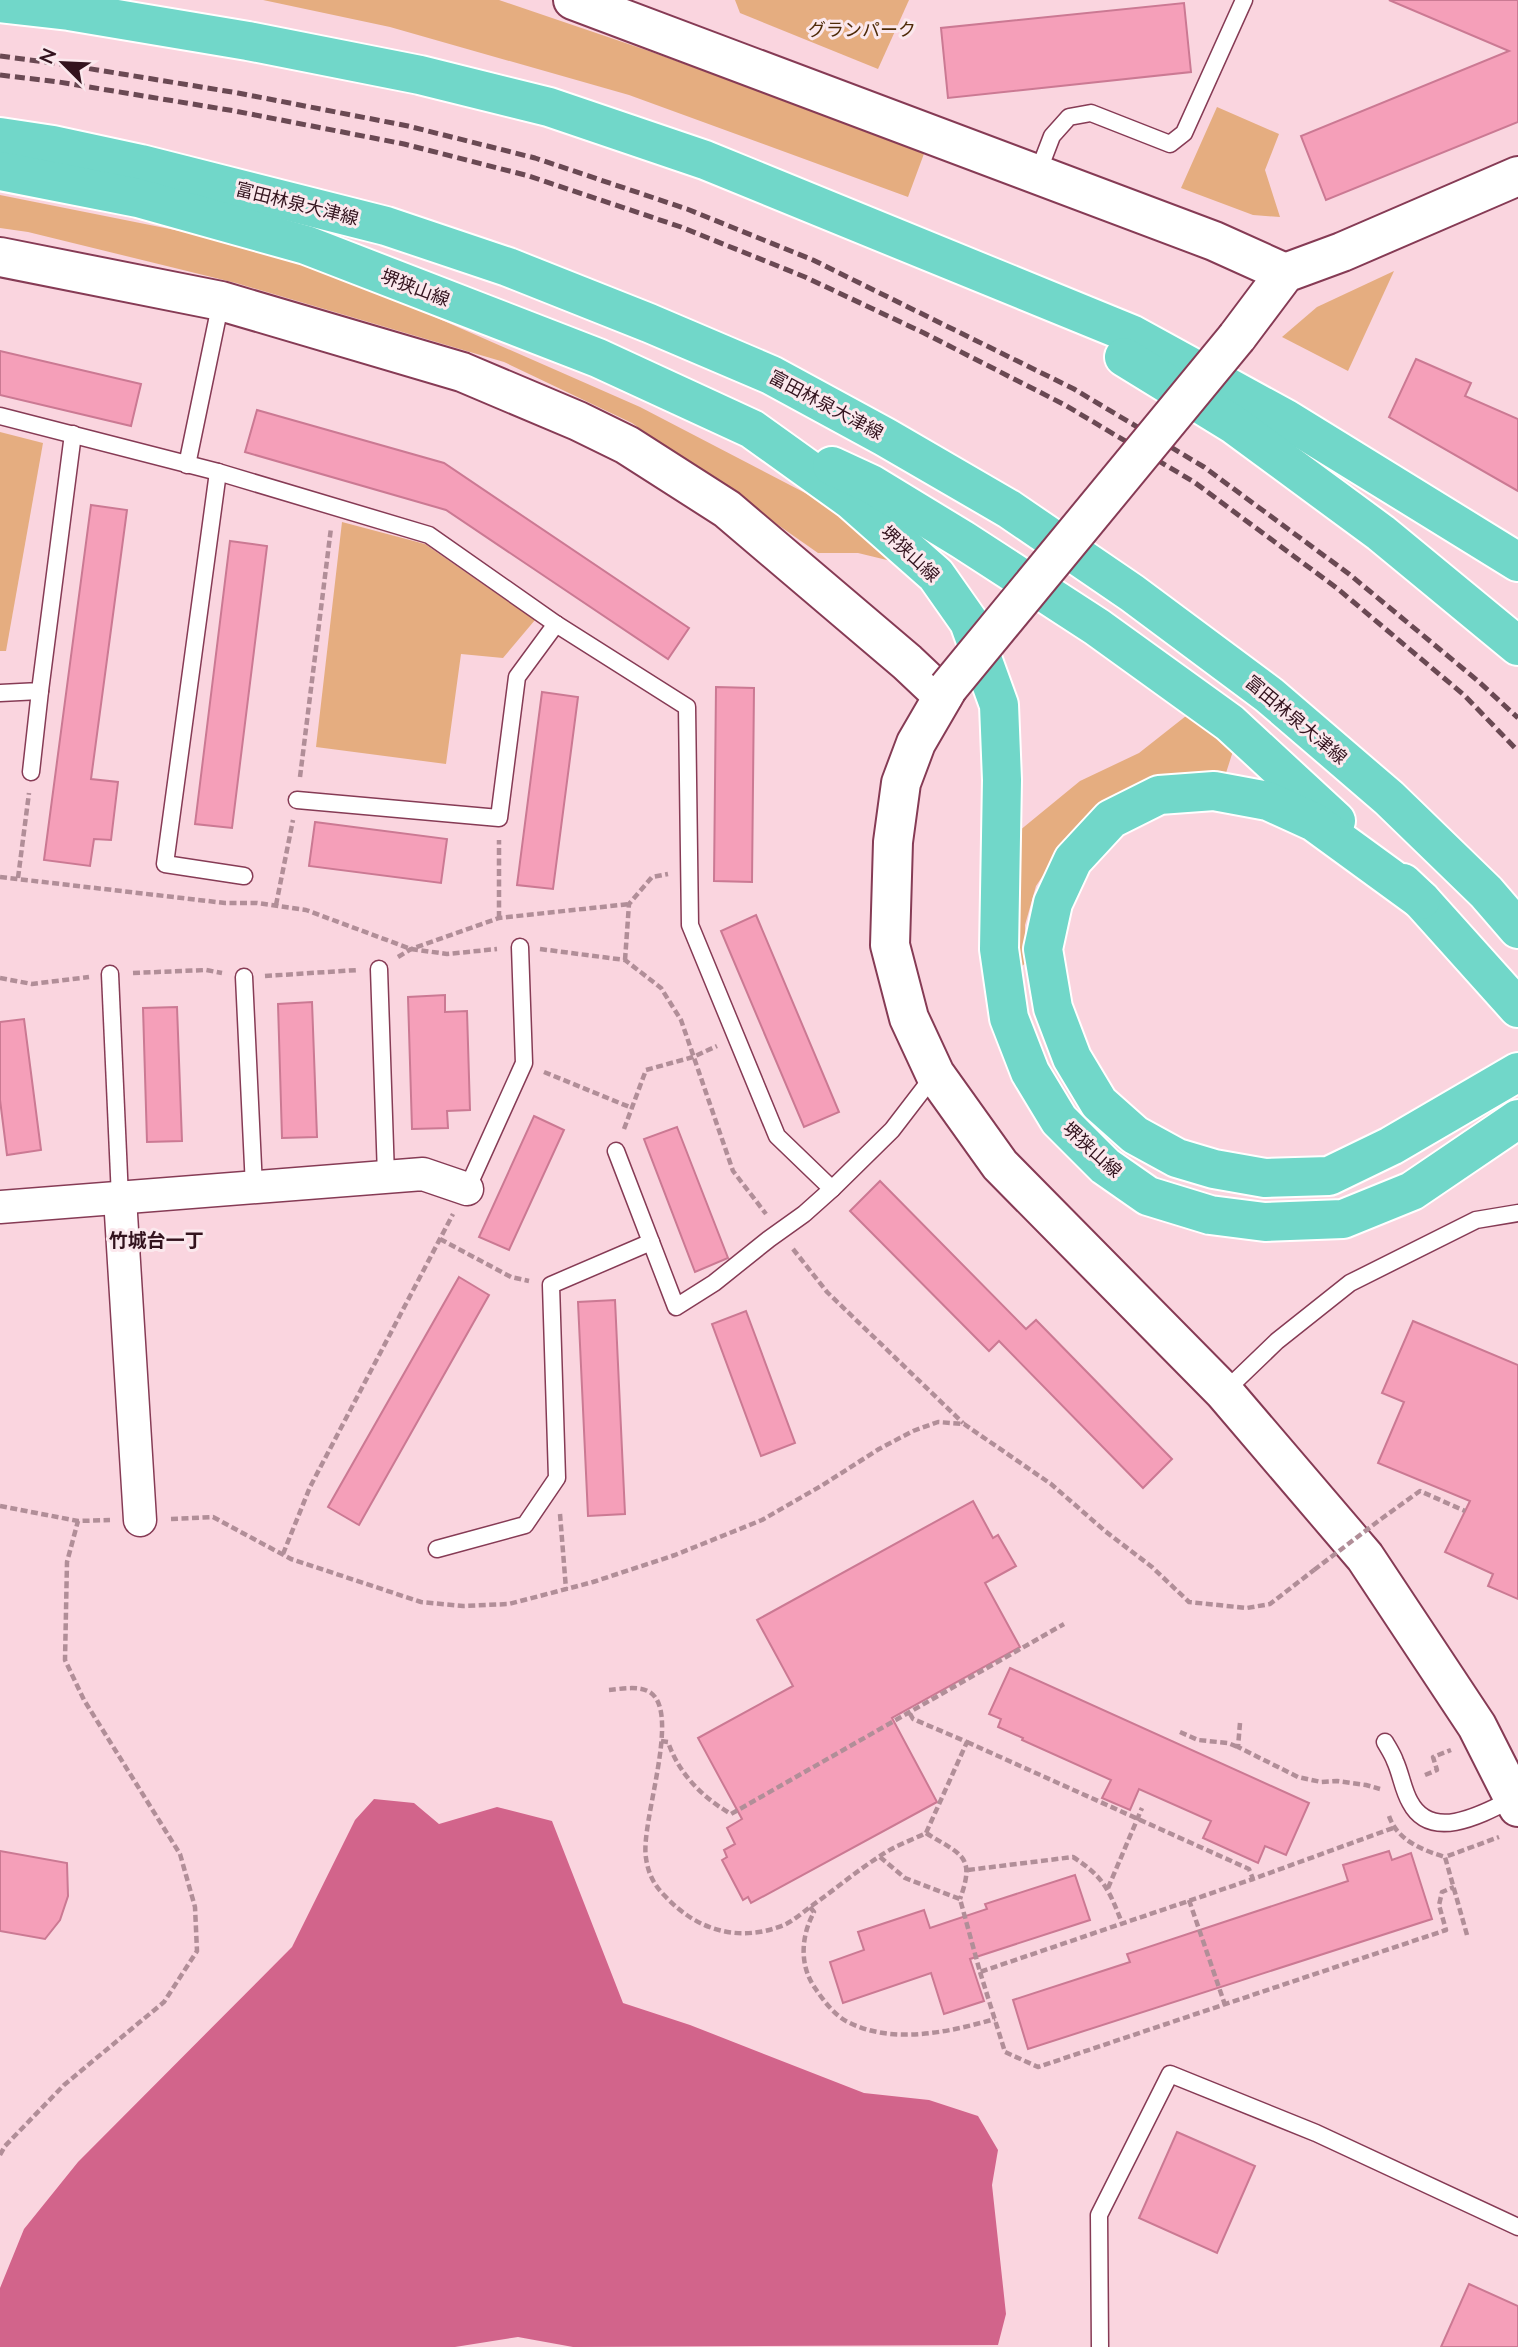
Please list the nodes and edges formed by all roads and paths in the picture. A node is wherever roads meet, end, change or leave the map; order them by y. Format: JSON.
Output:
{"nodes":[{"id":1,"x":573,"y":0,"type":"edge"},
{"id":2,"x":1244,"y":0,"type":"edge"},
{"id":3,"x":0,"y":3,"type":"edge"},
{"id":4,"x":0,"y":138,"type":"edge"},
{"id":5,"x":0,"y":171,"type":"edge"},
{"id":6,"x":1037,"y":174,"type":"junction"},
{"id":7,"x":1518,"y":176,"type":"edge"},
{"id":8,"x":834,"y":211,"type":"junction"},
{"id":9,"x":0,"y":257,"type":"edge"},
{"id":10,"x":1285,"y":273,"type":"junction"},
{"id":11,"x":221,"y":301,"type":"junction"},
{"id":12,"x":0,"y":416,"type":"edge"},
{"id":13,"x":751,"y":429,"type":"junction"},
{"id":14,"x":73,"y":434,"type":"junction"},
{"id":15,"x":187,"y":465,"type":"junction"},
{"id":16,"x":218,"y":472,"type":"junction"},
{"id":17,"x":1383,"y":478,"type":"junction"},
{"id":18,"x":333,"y":507,"type":"junction"},
{"id":19,"x":1518,"y":562,"type":"edge"},
{"id":20,"x":1518,"y":575,"type":"edge"},
{"id":21,"x":556,"y":624,"type":"junction"},
{"id":22,"x":1518,"y":646,"type":"edge"},
{"id":23,"x":40,"y":691,"type":"junction"},
{"id":24,"x":946,"y":692,"type":"junction"},
{"id":25,"x":0,"y":693,"type":"edge"},
{"id":26,"x":32,"y":772,"type":"joint"},
{"id":27,"x":297,"y":800,"type":"junction"},
{"id":28,"x":499,"y":818,"type":"junction"},
{"id":29,"x":689,"y":869,"type":"junction"},
{"id":30,"x":244,"y":876,"type":"dead end"},
{"id":31,"x":0,"y":877,"type":"edge"},
{"id":32,"x":18,"y":878,"type":"junction"},
{"id":33,"x":1421,"y":900,"type":"junction"},
{"id":34,"x":629,"y":904,"type":"junction"},
{"id":35,"x":275,"y":905,"type":"junction"},
{"id":36,"x":499,"y":918,"type":"junction"},
{"id":37,"x":1518,"y":929,"type":"edge"},
{"id":38,"x":520,"y":947,"type":"junction"},
{"id":39,"x":411,"y":949,"type":"junction"},
{"id":40,"x":625,"y":960,"type":"junction"},
{"id":41,"x":379,"y":969,"type":"junction"},
{"id":42,"x":110,"y":974,"type":"junction"},
{"id":43,"x":244,"y":977,"type":"junction"},
{"id":44,"x":0,"y":978,"type":"edge"},
{"id":45,"x":1515,"y":1005,"type":"edge"},
{"id":46,"x":693,"y":1058,"type":"junction"},
{"id":47,"x":524,"y":1063,"type":"junction"},
{"id":48,"x":1518,"y":1072,"type":"edge"},
{"id":49,"x":935,"y":1074,"type":"junction"},
{"id":50,"x":632,"y":1108,"type":"junction"},
{"id":51,"x":1518,"y":1119,"type":"edge"},
{"id":52,"x":616,"y":1151,"type":"joint"},
{"id":53,"x":386,"y":1176,"type":"junction"},
{"id":54,"x":254,"y":1187,"type":"junction"},
{"id":55,"x":467,"y":1189,"type":"junction"},
{"id":56,"x":832,"y":1189,"type":"junction"},
{"id":57,"x":120,"y":1198,"type":"junction"},
{"id":58,"x":0,"y":1207,"type":"edge"},
{"id":59,"x":1518,"y":1213,"type":"edge"},
{"id":60,"x":779,"y":1231,"type":"junction"},
{"id":61,"x":440,"y":1239,"type":"junction"},
{"id":62,"x":651,"y":1242,"type":"junction"},
{"id":63,"x":551,"y":1285,"type":"junction"},
{"id":64,"x":1224,"y":1392,"type":"junction"},
{"id":65,"x":964,"y":1424,"type":"junction"},
{"id":66,"x":557,"y":1478,"type":"junction"},
{"id":67,"x":0,"y":1506,"type":"edge"},
{"id":68,"x":1465,"y":1511,"type":"dead end"},
{"id":69,"x":140,"y":1520,"type":"junction"},
{"id":70,"x":78,"y":1521,"type":"junction"},
{"id":71,"x":437,"y":1549,"type":"dead end"},
{"id":72,"x":283,"y":1554,"type":"junction"},
{"id":73,"x":566,"y":1589,"type":"junction"},
{"id":74,"x":1064,"y":1624,"type":"dead end"},
{"id":75,"x":609,"y":1690,"type":"dead end"},
{"id":76,"x":909,"y":1712,"type":"junction"},
{"id":77,"x":1240,"y":1723,"type":"dead end"},
{"id":78,"x":1180,"y":1732,"type":"dead end"},
{"id":79,"x":661,"y":1741,"type":"junction"},
{"id":80,"x":967,"y":1742,"type":"junction"},
{"id":81,"x":1385,"y":1742,"type":"dead end"},
{"id":82,"x":1238,"y":1747,"type":"junction"},
{"id":83,"x":1455,"y":1749,"type":"dead end"},
{"id":84,"x":1424,"y":1775,"type":"dead end"},
{"id":85,"x":1380,"y":1789,"type":"dead end"},
{"id":86,"x":1142,"y":1808,"type":"dead end"},
{"id":87,"x":1512,"y":1810,"type":"edge"},
{"id":88,"x":1138,"y":1819,"type":"junction"},
{"id":89,"x":1393,"y":1828,"type":"dead end"},
{"id":90,"x":926,"y":1833,"type":"junction"},
{"id":91,"x":880,"y":1857,"type":"junction"},
{"id":92,"x":968,"y":1870,"type":"junction"},
{"id":93,"x":1252,"y":1879,"type":"junction"},
{"id":94,"x":1454,"y":1887,"type":"junction"},
{"id":95,"x":1108,"y":1888,"type":"junction"},
{"id":96,"x":960,"y":1899,"type":"junction"},
{"id":97,"x":1189,"y":1900,"type":"junction"},
{"id":98,"x":810,"y":1907,"type":"junction"},
{"id":99,"x":1122,"y":1923,"type":"junction"},
{"id":100,"x":1468,"y":1935,"type":"dead end"},
{"id":101,"x":980,"y":1972,"type":"junction"},
{"id":102,"x":1225,"y":2005,"type":"junction"},
{"id":103,"x":995,"y":2019,"type":"junction"},
{"id":104,"x":0,"y":2155,"type":"edge"},
{"id":105,"x":1518,"y":2227,"type":"edge"},
{"id":106,"x":1100,"y":2347,"type":"edge"}],
"edges":[{"from":1,"to":6,"type":"street"},
{"from":2,"to":6,"type":"lane"},
{"from":3,"to":8,"type":"main road"},
{"from":4,"to":37,"type":"main road","name":"富田林泉大津線"},
{"from":5,"to":13,"type":"main road","name":"堺狭山線"},
{"from":6,"to":10,"type":"street"},
{"from":7,"to":10,"type":"street"},
{"from":8,"to":17,"type":"main road"},
{"from":8,"to":22,"type":"main road"},
{"from":9,"to":11,"type":"street"},
{"from":10,"to":24,"type":"street","bridge":true},
{"from":11,"to":15,"type":"lane"},
{"from":11,"to":24,"type":"street"},
{"from":12,"to":14,"type":"lane"},
{"from":13,"to":33,"type":"main road"},
{"from":13,"to":51,"type":"main road","name":"堺狭山線"},
{"from":14,"to":15,"type":"lane"},
{"from":14,"to":23,"type":"lane"},
{"from":15,"to":16,"type":"lane"},
{"from":16,"to":18,"type":"lane"},
{"from":16,"to":30,"type":"lane"},
{"from":17,"to":19,"type":"main road"},
{"from":17,"to":20,"type":"main road"},
{"from":18,"to":21,"type":"lane"},
{"from":18,"to":27,"type":"path"},
{"from":21,"to":28,"type":"lane"},
{"from":21,"to":29,"type":"lane"},
{"from":23,"to":25,"type":"lane"},
{"from":23,"to":26,"type":"lane"},
{"from":24,"to":49,"type":"street"},
{"from":26,"to":32,"type":"path"},
{"from":27,"to":28,"type":"lane"},
{"from":27,"to":35,"type":"path"},
{"from":28,"to":36,"type":"path"},
{"from":29,"to":34,"type":"path"},
{"from":29,"to":56,"type":"lane"},
{"from":31,"to":32,"type":"path"},
{"from":32,"to":35,"type":"path"},
{"from":33,"to":45,"type":"main road"},
{"from":33,"to":48,"type":"main road"},
{"from":34,"to":36,"type":"path"},
{"from":34,"to":40,"type":"path"},
{"from":35,"to":39,"type":"path"},
{"from":36,"to":39,"type":"path"},
{"from":38,"to":39,"type":"path"},
{"from":38,"to":40,"type":"path"},
{"from":38,"to":47,"type":"lane"},
{"from":39,"to":41,"type":"path"},
{"from":40,"to":46,"type":"path"},
{"from":41,"to":43,"type":"path"},
{"from":41,"to":53,"type":"lane"},
{"from":42,"to":43,"type":"path"},
{"from":42,"to":44,"type":"path"},
{"from":42,"to":57,"type":"lane"},
{"from":43,"to":54,"type":"lane"},
{"from":46,"to":50,"type":"path"},
{"from":46,"to":60,"type":"path"},
{"from":47,"to":50,"type":"path"},
{"from":47,"to":55,"type":"lane"},
{"from":49,"to":56,"type":"lane"},
{"from":49,"to":64,"type":"street"},
{"from":50,"to":52,"type":"path"},
{"from":52,"to":62,"type":"lane"},
{"from":53,"to":54,"type":"street"},
{"from":53,"to":55,"type":"street"},
{"from":54,"to":57,"type":"street"},
{"from":55,"to":61,"type":"path"},
{"from":56,"to":60,"type":"lane"},
{"from":57,"to":58,"type":"street"},
{"from":57,"to":69,"type":"street"},
{"from":59,"to":64,"type":"lane"},
{"from":60,"to":62,"type":"lane"},
{"from":60,"to":65,"type":"path"},
{"from":61,"to":63,"type":"path"},
{"from":61,"to":72,"type":"path"},
{"from":62,"to":63,"type":"lane"},
{"from":63,"to":66,"type":"lane"},
{"from":64,"to":87,"type":"street"},
{"from":65,"to":68,"type":"path","bridge":true},
{"from":65,"to":73,"type":"path"},
{"from":66,"to":71,"type":"lane"},
{"from":66,"to":73,"type":"path"},
{"from":67,"to":70,"type":"path"},
{"from":69,"to":70,"type":"path"},
{"from":69,"to":72,"type":"path"},
{"from":70,"to":104,"type":"path"},
{"from":72,"to":73,"type":"path"},
{"from":74,"to":76,"type":"path"},
{"from":75,"to":79,"type":"path"},
{"from":76,"to":79,"type":"path"},
{"from":76,"to":80,"type":"path"},
{"from":77,"to":82,"type":"path"},
{"from":78,"to":82,"type":"path"},
{"from":79,"to":98,"type":"path"},
{"from":80,"to":88,"type":"path"},
{"from":80,"to":90,"type":"path"},
{"from":81,"to":87,"type":"lane"},
{"from":82,"to":85,"type":"path"},
{"from":83,"to":84,"type":"path"},
{"from":86,"to":88,"type":"path"},
{"from":87,"to":94,"type":"path"},
{"from":88,"to":93,"type":"path"},
{"from":88,"to":95,"type":"path"},
{"from":89,"to":93,"type":"path"},
{"from":90,"to":91,"type":"path"},
{"from":90,"to":92,"type":"path"},
{"from":91,"to":96,"type":"path"},
{"from":91,"to":98,"type":"path"},
{"from":92,"to":95,"type":"path"},
{"from":92,"to":96,"type":"path"},
{"from":93,"to":97,"type":"path"},
{"from":94,"to":100,"type":"path"},
{"from":94,"to":102,"type":"path"},
{"from":95,"to":99,"type":"path"},
{"from":96,"to":101,"type":"path"},
{"from":97,"to":99,"type":"path"},
{"from":97,"to":102,"type":"path"},
{"from":98,"to":103,"type":"path"},
{"from":99,"to":101,"type":"path"},
{"from":101,"to":103,"type":"path"},
{"from":102,"to":103,"type":"path"},
{"from":105,"to":106,"type":"lane"}]}
